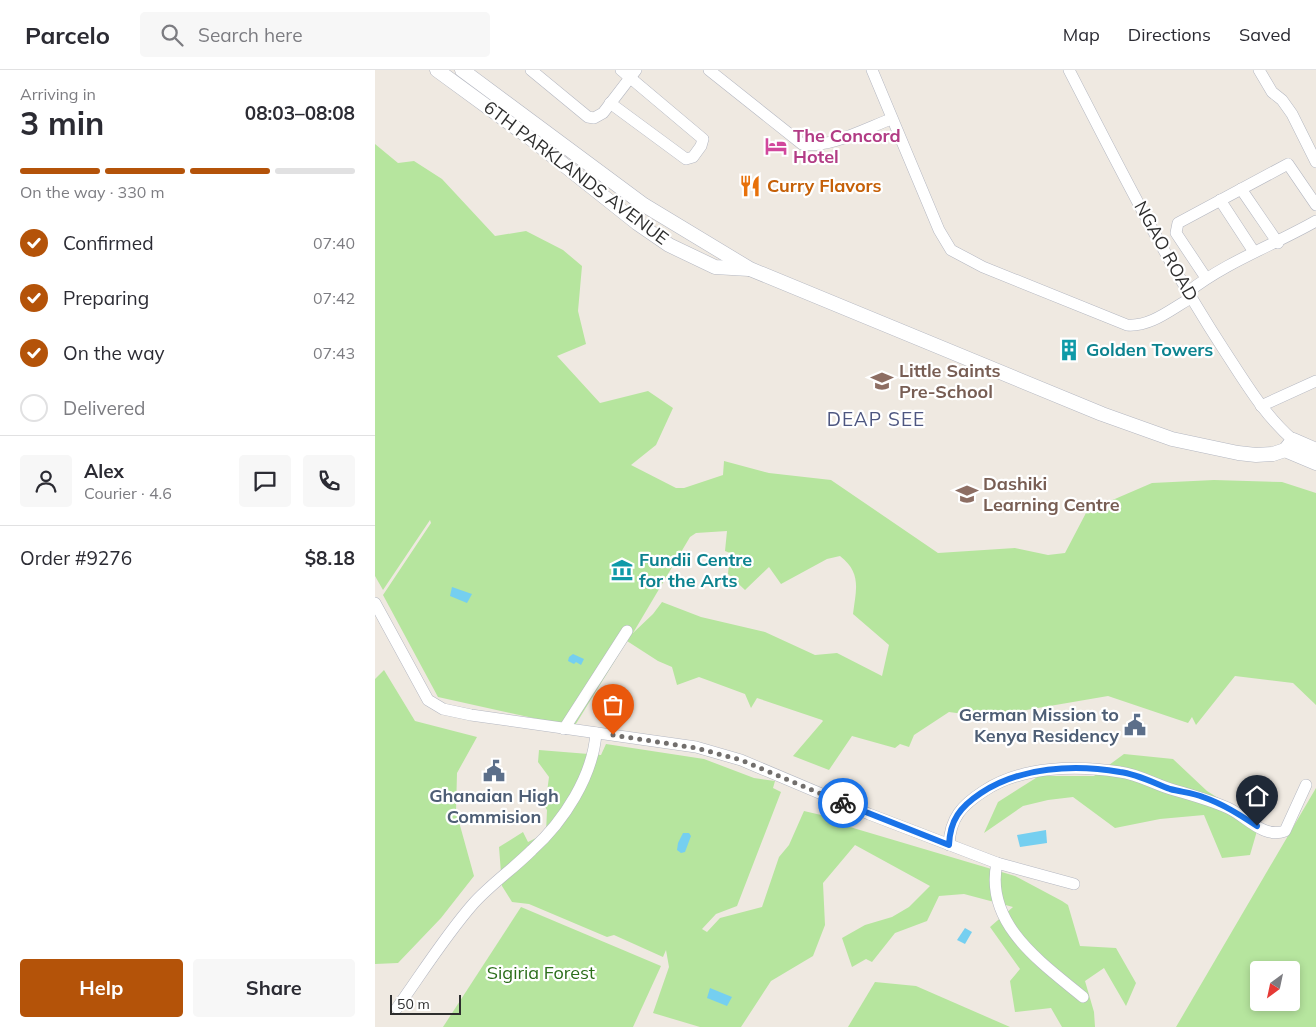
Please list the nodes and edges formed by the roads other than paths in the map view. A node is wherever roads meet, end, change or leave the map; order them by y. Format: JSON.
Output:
{"nodes":[{"id":1,"x":437,"y":70,"type":"edge"},
{"id":2,"x":462,"y":70,"type":"edge"},
{"id":3,"x":531,"y":70,"type":"edge"},
{"id":4,"x":709,"y":70,"type":"edge"},
{"id":5,"x":872,"y":70,"type":"edge"},
{"id":6,"x":1069,"y":70,"type":"edge"},
{"id":7,"x":1259,"y":70,"type":"edge"},
{"id":8,"x":629,"y":72,"type":"edge"},
{"id":9,"x":610,"y":104,"type":"junction"},
{"id":10,"x":891,"y":119,"type":"junction"},
{"id":11,"x":1316,"y":162,"type":"edge"},
{"id":12,"x":1241,"y":190,"type":"junction"},
{"id":13,"x":1220,"y":200,"type":"junction"},
{"id":14,"x":1316,"y":205,"type":"edge"},
{"id":15,"x":1316,"y":221,"type":"edge"},
{"id":16,"x":1278,"y":242,"type":"junction"},
{"id":17,"x":1254,"y":252,"type":"junction"},
{"id":18,"x":750,"y":269,"type":"junction"},
{"id":19,"x":1206,"y":278,"type":"junction"},
{"id":20,"x":1190,"y":295,"type":"junction"},
{"id":21,"x":1316,"y":381,"type":"edge"},
{"id":22,"x":1261,"y":406,"type":"junction"},
{"id":23,"x":1289,"y":445,"type":"junction"},
{"id":24,"x":1316,"y":450,"type":"edge"},
{"id":25,"x":1316,"y":463,"type":"edge"},
{"id":26,"x":375,"y":603,"type":"edge"},
{"id":27,"x":627,"y":631,"type":"dead end"},
{"id":28,"x":564,"y":729,"type":"junction"},
{"id":29,"x":596,"y":733,"type":"junction"},
{"id":30,"x":1306,"y":785,"type":"dead end"},
{"id":31,"x":949,"y":845,"type":"junction"},
{"id":32,"x":992,"y":861,"type":"junction"},
{"id":33,"x":1074,"y":884,"type":"dead end"},
{"id":34,"x":1083,"y":997,"type":"dead end"},
{"id":35,"x":397,"y":1008,"type":"dead end"}],
"edges":[{"from":1,"to":18,"type":"street","name":"6TH PARKLANDS AVENUE"},
{"from":2,"to":18,"type":"street","name":"6TH PARKLANDS AVENUE"},
{"from":3,"to":9,"type":"street"},
{"from":4,"to":10,"type":"street"},
{"from":5,"to":10,"type":"street"},
{"from":6,"to":20,"type":"street","name":"NGAO ROAD"},
{"from":7,"to":11,"type":"street"},
{"from":8,"to":9,"type":"street"},
{"from":8,"to":9,"type":"street"},
{"from":10,"to":20,"type":"street"},
{"from":12,"to":13,"type":"street"},
{"from":12,"to":14,"type":"street"},
{"from":12,"to":16,"type":"street"},
{"from":13,"to":17,"type":"street"},
{"from":13,"to":19,"type":"street"},
{"from":15,"to":16,"type":"street"},
{"from":16,"to":17,"type":"street"},
{"from":17,"to":19,"type":"street"},
{"from":18,"to":23,"type":"street","name":"6TH PARKLANDS AVENUE"},
{"from":19,"to":20,"type":"street"},
{"from":20,"to":22,"type":"street","name":"NGAO ROAD"},
{"from":21,"to":22,"type":"street"},
{"from":22,"to":23,"type":"street","name":"NGAO ROAD"},
{"from":23,"to":24,"type":"street"},
{"from":23,"to":25,"type":"street"},
{"from":26,"to":28,"type":"street"},
{"from":27,"to":28,"type":"street"},
{"from":28,"to":29,"type":"street"},
{"from":29,"to":31,"type":"street"},
{"from":29,"to":35,"type":"street"},
{"from":30,"to":31,"type":"street"},
{"from":31,"to":32,"type":"street"},
{"from":32,"to":33,"type":"street"},
{"from":32,"to":34,"type":"street"}]}
